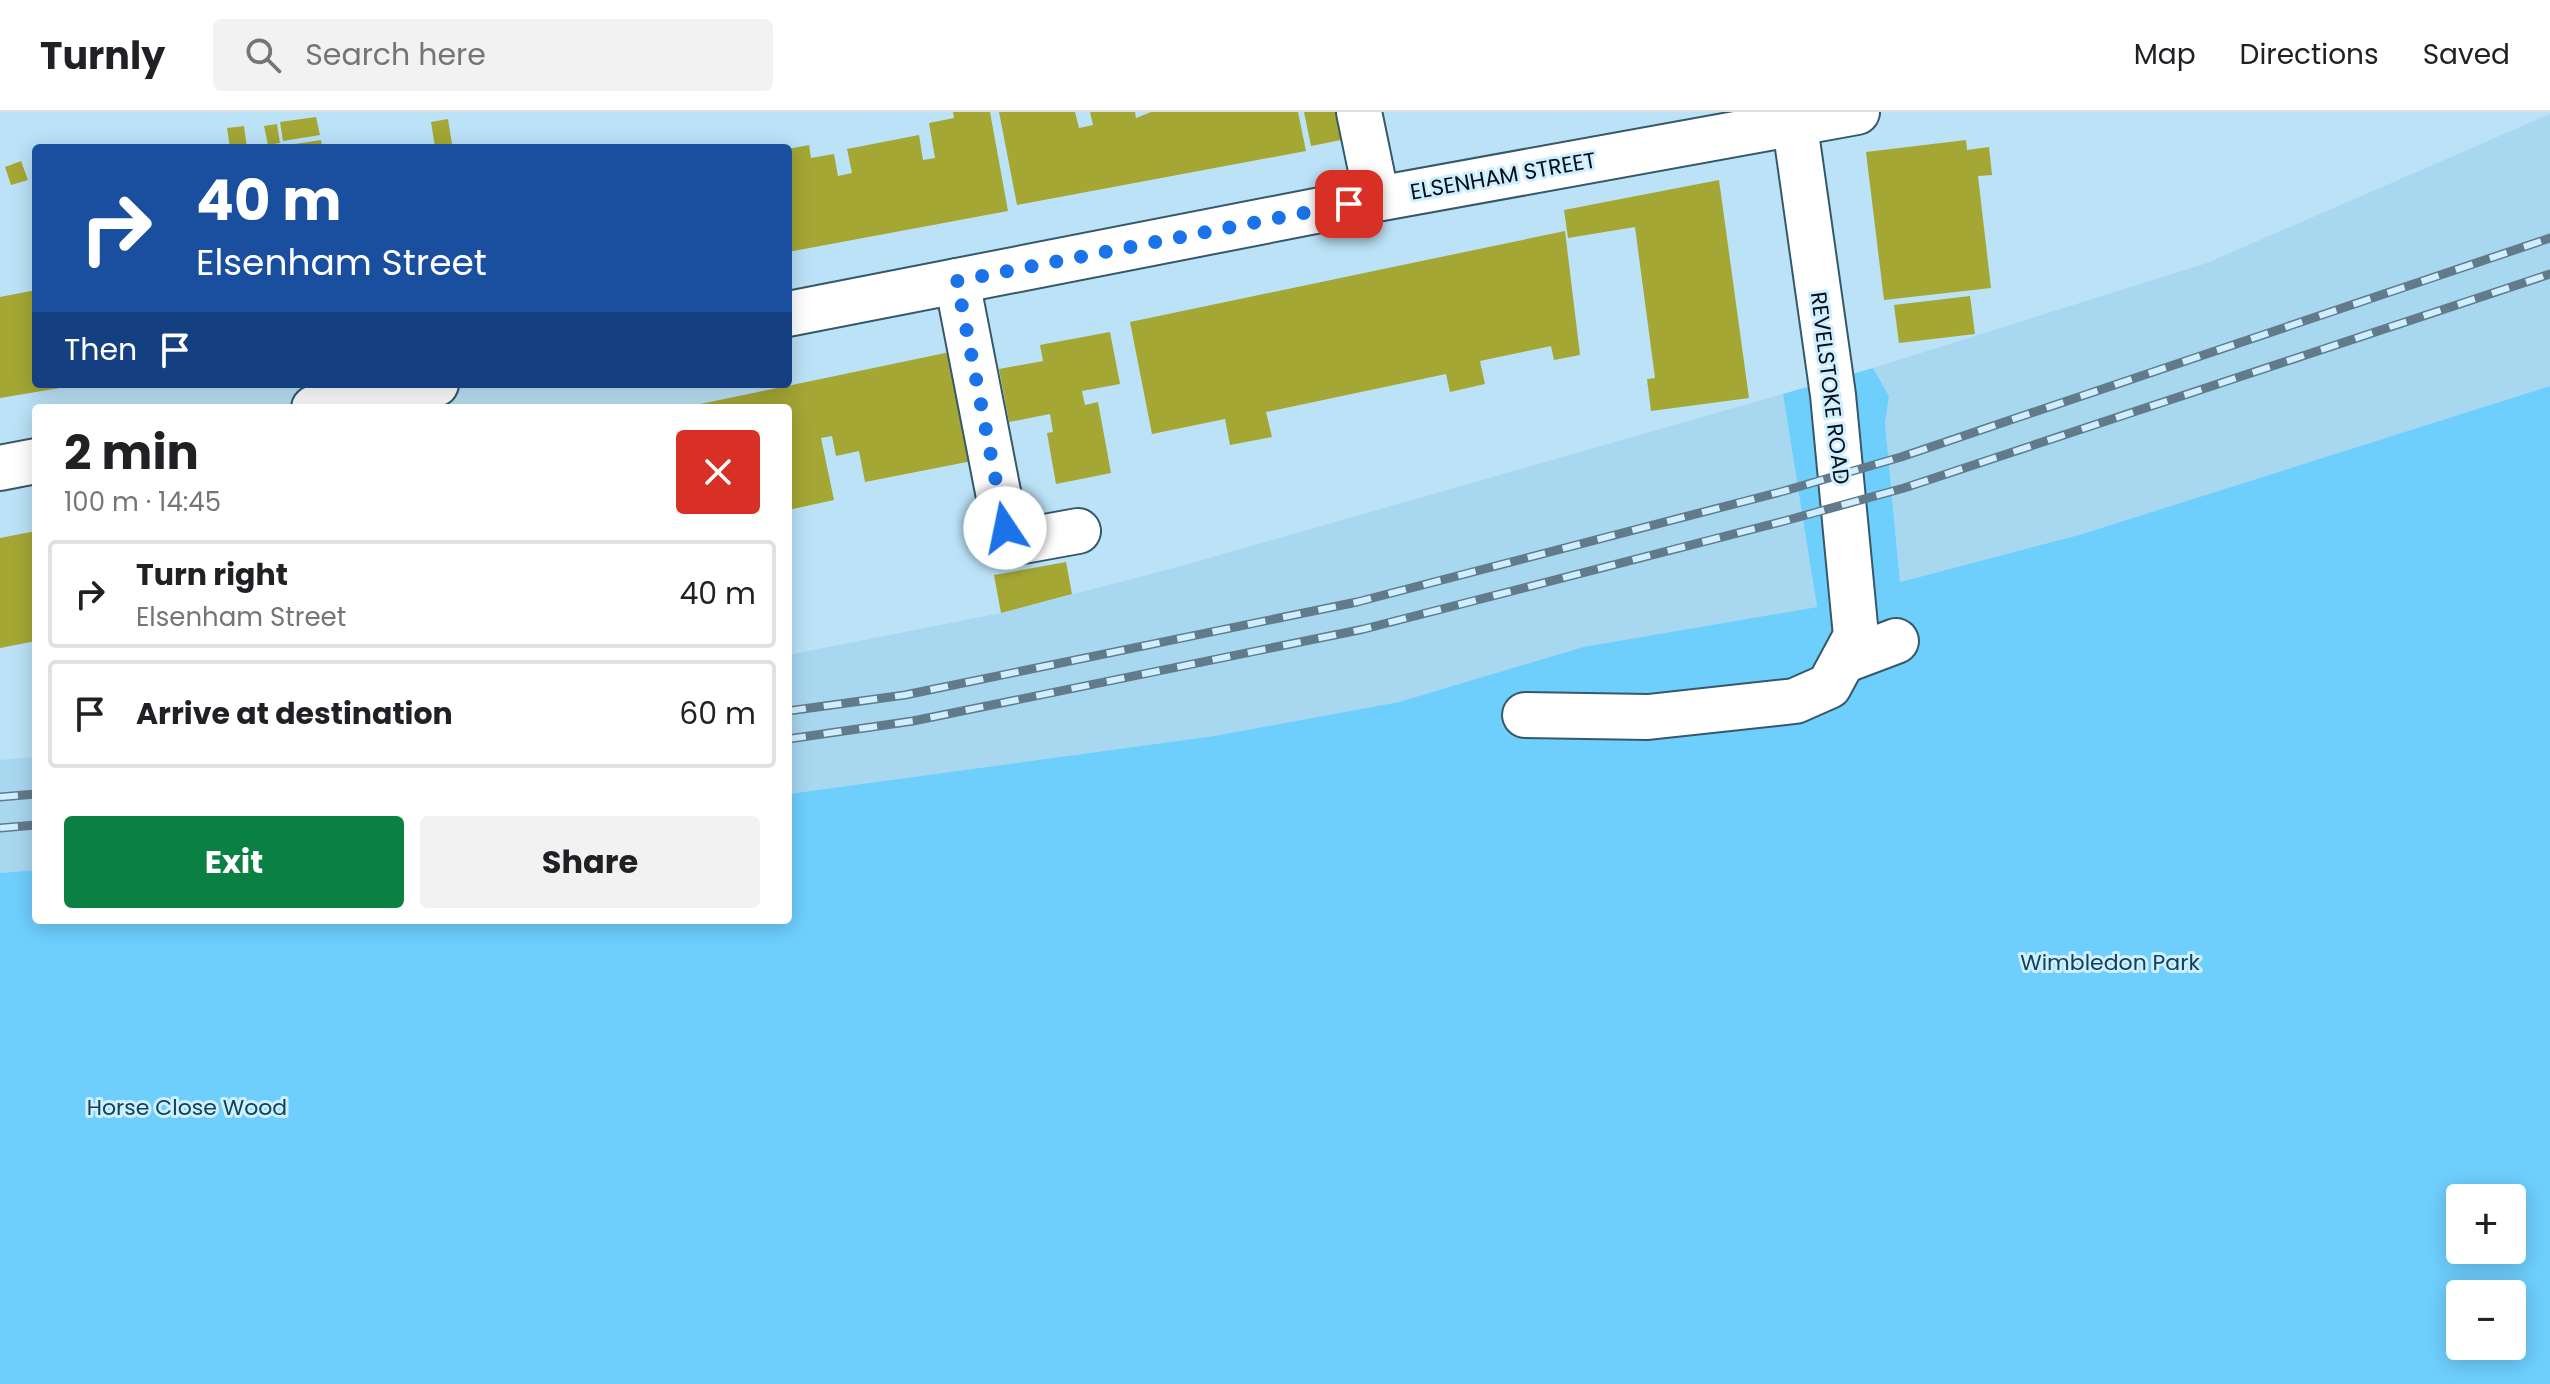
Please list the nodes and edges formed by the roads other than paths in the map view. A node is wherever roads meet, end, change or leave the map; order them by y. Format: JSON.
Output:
{"nodes":[{"id":1,"x":1359,"y":112,"type":"edge"},
{"id":2,"x":1857,"y":112,"type":"edge"},
{"id":3,"x":1794,"y":118,"type":"edge"},
{"id":4,"x":1377,"y":199,"type":"junction"},
{"id":5,"x":957,"y":281,"type":"junction"},
{"id":6,"x":792,"y":313,"type":"edge"},
{"id":7,"x":416,"y":388,"type":"edge"},
{"id":8,"x":334,"y":404,"type":"edge"},
{"id":9,"x":32,"y":462,"type":"edge"},
{"id":10,"x":0,"y":468,"type":"edge"},
{"id":11,"x":1078,"y":531,"type":"dead end"},
{"id":12,"x":1896,"y":641,"type":"dead end"},
{"id":13,"x":1843,"y":661,"type":"junction"},
{"id":14,"x":1525,"y":715,"type":"dead end"}],
"edges":[{"from":1,"to":4,"type":"street"},
{"from":2,"to":3,"type":"street","name":"ELSENHAM STREET"},
{"from":3,"to":4,"type":"street","name":"ELSENHAM STREET"},
{"from":3,"to":13,"type":"street","name":"REVELSTOKE ROAD"},
{"from":4,"to":5,"type":"street","name":"ELSENHAM STREET"},
{"from":5,"to":6,"type":"street","name":"ELSENHAM STREET"},
{"from":5,"to":11,"type":"street"},
{"from":7,"to":8,"type":"street"},
{"from":9,"to":10,"type":"street"},
{"from":12,"to":13,"type":"street"},
{"from":13,"to":14,"type":"street"}]}
